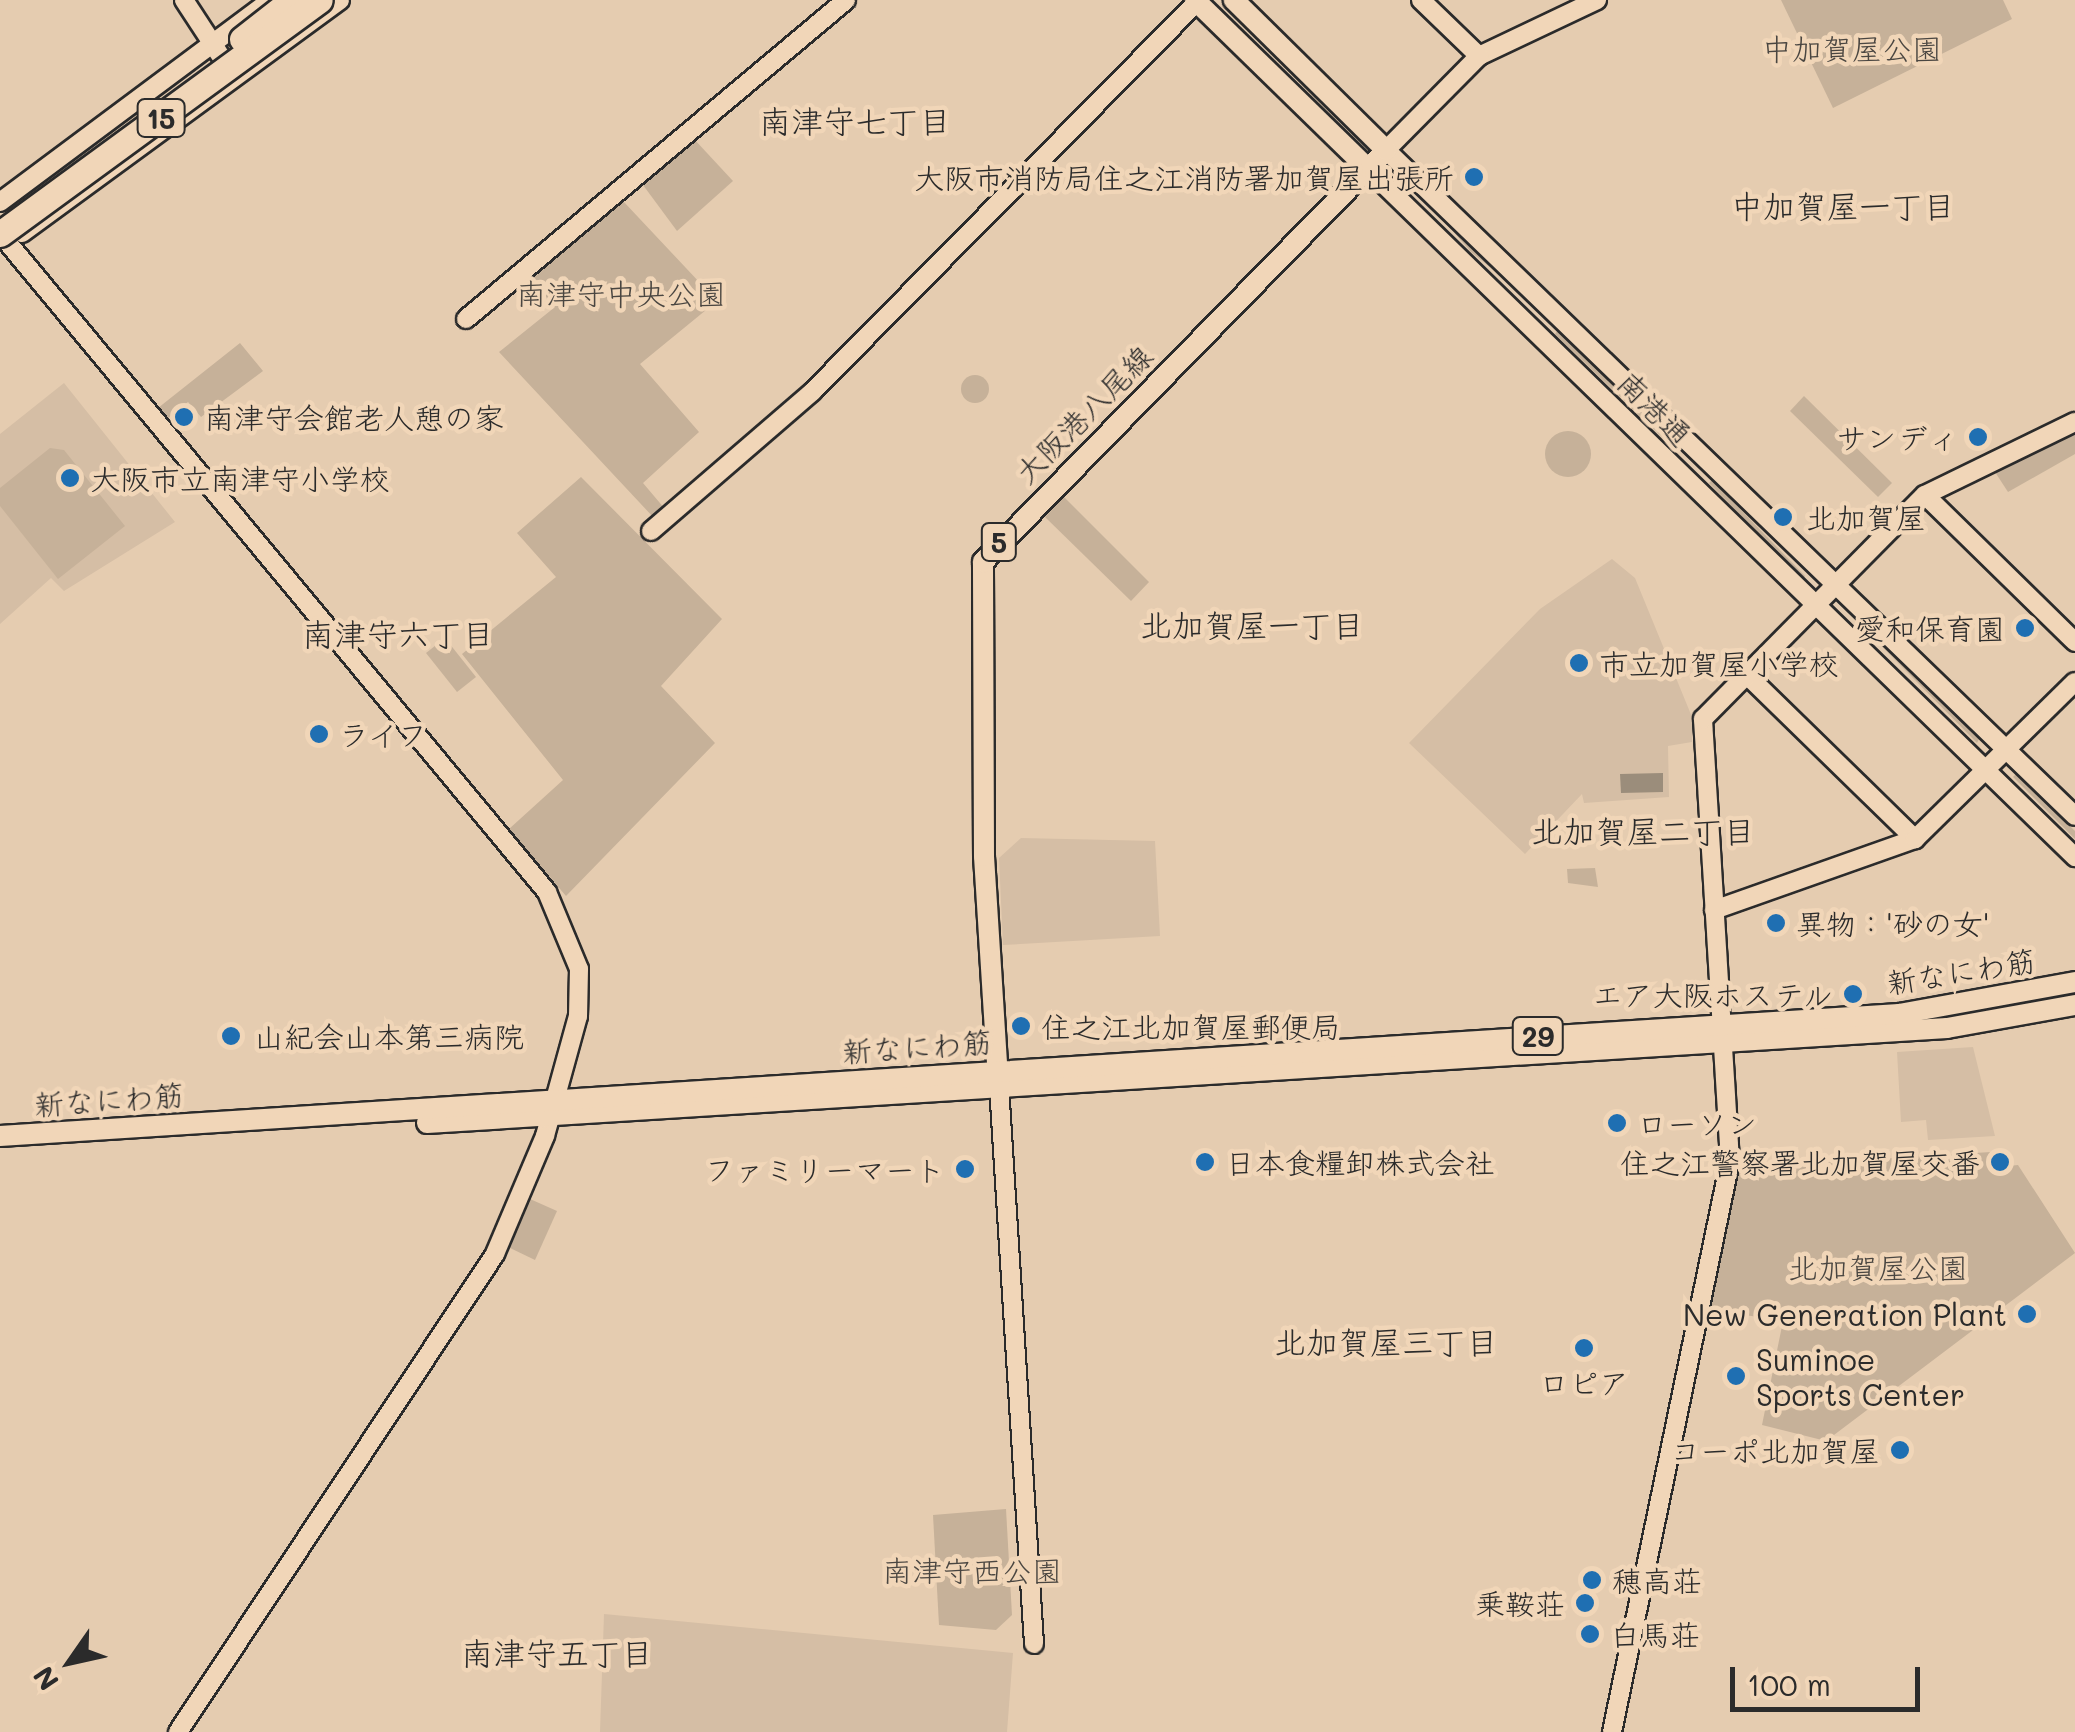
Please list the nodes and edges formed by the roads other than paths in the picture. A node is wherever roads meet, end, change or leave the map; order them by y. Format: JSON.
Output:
{"nodes":[{"id":1,"x":184,"y":0,"type":"edge"},
{"id":2,"x":271,"y":0,"type":"edge"},
{"id":3,"x":292,"y":0,"type":"edge"},
{"id":4,"x":320,"y":0,"type":"edge"},
{"id":5,"x":340,"y":0,"type":"edge"},
{"id":6,"x":846,"y":0,"type":"edge"},
{"id":7,"x":1234,"y":0,"type":"edge"},
{"id":8,"x":1421,"y":0,"type":"edge"},
{"id":9,"x":1597,"y":0,"type":"edge"},
{"id":10,"x":1197,"y":1,"type":"edge"},
{"id":11,"x":213,"y":43,"type":"junction"},
{"id":12,"x":1479,"y":56,"type":"junction"},
{"id":13,"x":237,"y":82,"type":"junction"},
{"id":14,"x":1386,"y":150,"type":"junction"},
{"id":15,"x":1368,"y":168,"type":"junction"},
{"id":16,"x":0,"y":202,"type":"edge"},
{"id":17,"x":0,"y":216,"type":"edge"},
{"id":18,"x":3,"y":242,"type":"edge"},
{"id":19,"x":466,"y":319,"type":"dead end"},
{"id":20,"x":2075,"y":422,"type":"edge"},
{"id":21,"x":1924,"y":495,"type":"junction"},
{"id":22,"x":651,"y":531,"type":"dead end"},
{"id":23,"x":1834,"y":586,"type":"junction"},
{"id":24,"x":1816,"y":605,"type":"junction"},
{"id":25,"x":2075,"y":642,"type":"edge"},
{"id":26,"x":1747,"y":676,"type":"junction"},
{"id":27,"x":2075,"y":682,"type":"edge"},
{"id":28,"x":2007,"y":749,"type":"junction"},
{"id":29,"x":1987,"y":770,"type":"junction"},
{"id":30,"x":2075,"y":816,"type":"edge"},
{"id":31,"x":1915,"y":839,"type":"junction"},
{"id":32,"x":2075,"y":857,"type":"edge"},
{"id":33,"x":1714,"y":910,"type":"junction"},
{"id":34,"x":2075,"y":982,"type":"edge"},
{"id":35,"x":2075,"y":1005,"type":"edge"},
{"id":36,"x":1724,"y":1032,"type":"junction"},
{"id":37,"x":998,"y":1078,"type":"junction"},
{"id":38,"x":552,"y":1108,"type":"junction"},
{"id":39,"x":0,"y":1136,"type":"edge"},
{"id":40,"x":0,"y":1149,"type":"edge"},
{"id":41,"x":1034,"y":1644,"type":"dead end"},
{"id":42,"x":178,"y":1732,"type":"edge"},
{"id":43,"x":1612,"y":1732,"type":"edge"}],
"edges":[{"from":1,"to":11,"type":"street"},
{"from":2,"to":11,"type":"street"},
{"from":3,"to":17,"type":"highway","number":"15","bridge":true},
{"from":4,"to":18,"type":"highway","number":"15","bridge":true},
{"from":5,"to":13,"type":"street"},
{"from":6,"to":19,"type":"street"},
{"from":7,"to":14,"type":"main road","name":"南港通"},
{"from":8,"to":12,"type":"street"},
{"from":9,"to":12,"type":"street"},
{"from":10,"to":15,"type":"main road","name":"南港通"},
{"from":10,"to":22,"type":"street"},
{"from":11,"to":13,"type":"street"},
{"from":11,"to":16,"type":"street"},
{"from":12,"to":14,"type":"street"},
{"from":13,"to":18,"type":"street"},
{"from":14,"to":15,"type":"main road","name":"大阪港八尾線","number":"5"},
{"from":14,"to":23,"type":"street","name":"南港通"},
{"from":15,"to":24,"type":"street","name":"南港通"},
{"from":15,"to":37,"type":"main road","name":"大阪港八尾線","number":"5"},
{"from":18,"to":38,"type":"street"},
{"from":20,"to":21,"type":"street"},
{"from":21,"to":23,"type":"street"},
{"from":21,"to":25,"type":"street"},
{"from":23,"to":24,"type":"street"},
{"from":23,"to":28,"type":"street","name":"南港通"},
{"from":24,"to":26,"type":"street"},
{"from":24,"to":29,"type":"street","name":"南港通"},
{"from":26,"to":31,"type":"street"},
{"from":26,"to":33,"type":"street"},
{"from":27,"to":28,"type":"street"},
{"from":28,"to":29,"type":"street"},
{"from":28,"to":30,"type":"street","name":"南港通"},
{"from":29,"to":31,"type":"street"},
{"from":29,"to":32,"type":"street","name":"南港通"},
{"from":31,"to":33,"type":"street"},
{"from":33,"to":36,"type":"street"},
{"from":34,"to":36,"type":"main road","name":"新なにわ筋","number":"29"},
{"from":35,"to":36,"type":"main road","name":"新なにわ筋","number":"29"},
{"from":36,"to":37,"type":"main road","name":"新なにわ筋","number":"29"},
{"from":36,"to":43,"type":"street"},
{"from":37,"to":38,"type":"main road","name":"新なにわ筋"},
{"from":37,"to":41,"type":"street"},
{"from":38,"to":39,"type":"main road","name":"新なにわ筋"},
{"from":38,"to":40,"type":"main road","name":"新なにわ筋"},
{"from":38,"to":42,"type":"street"}]}
